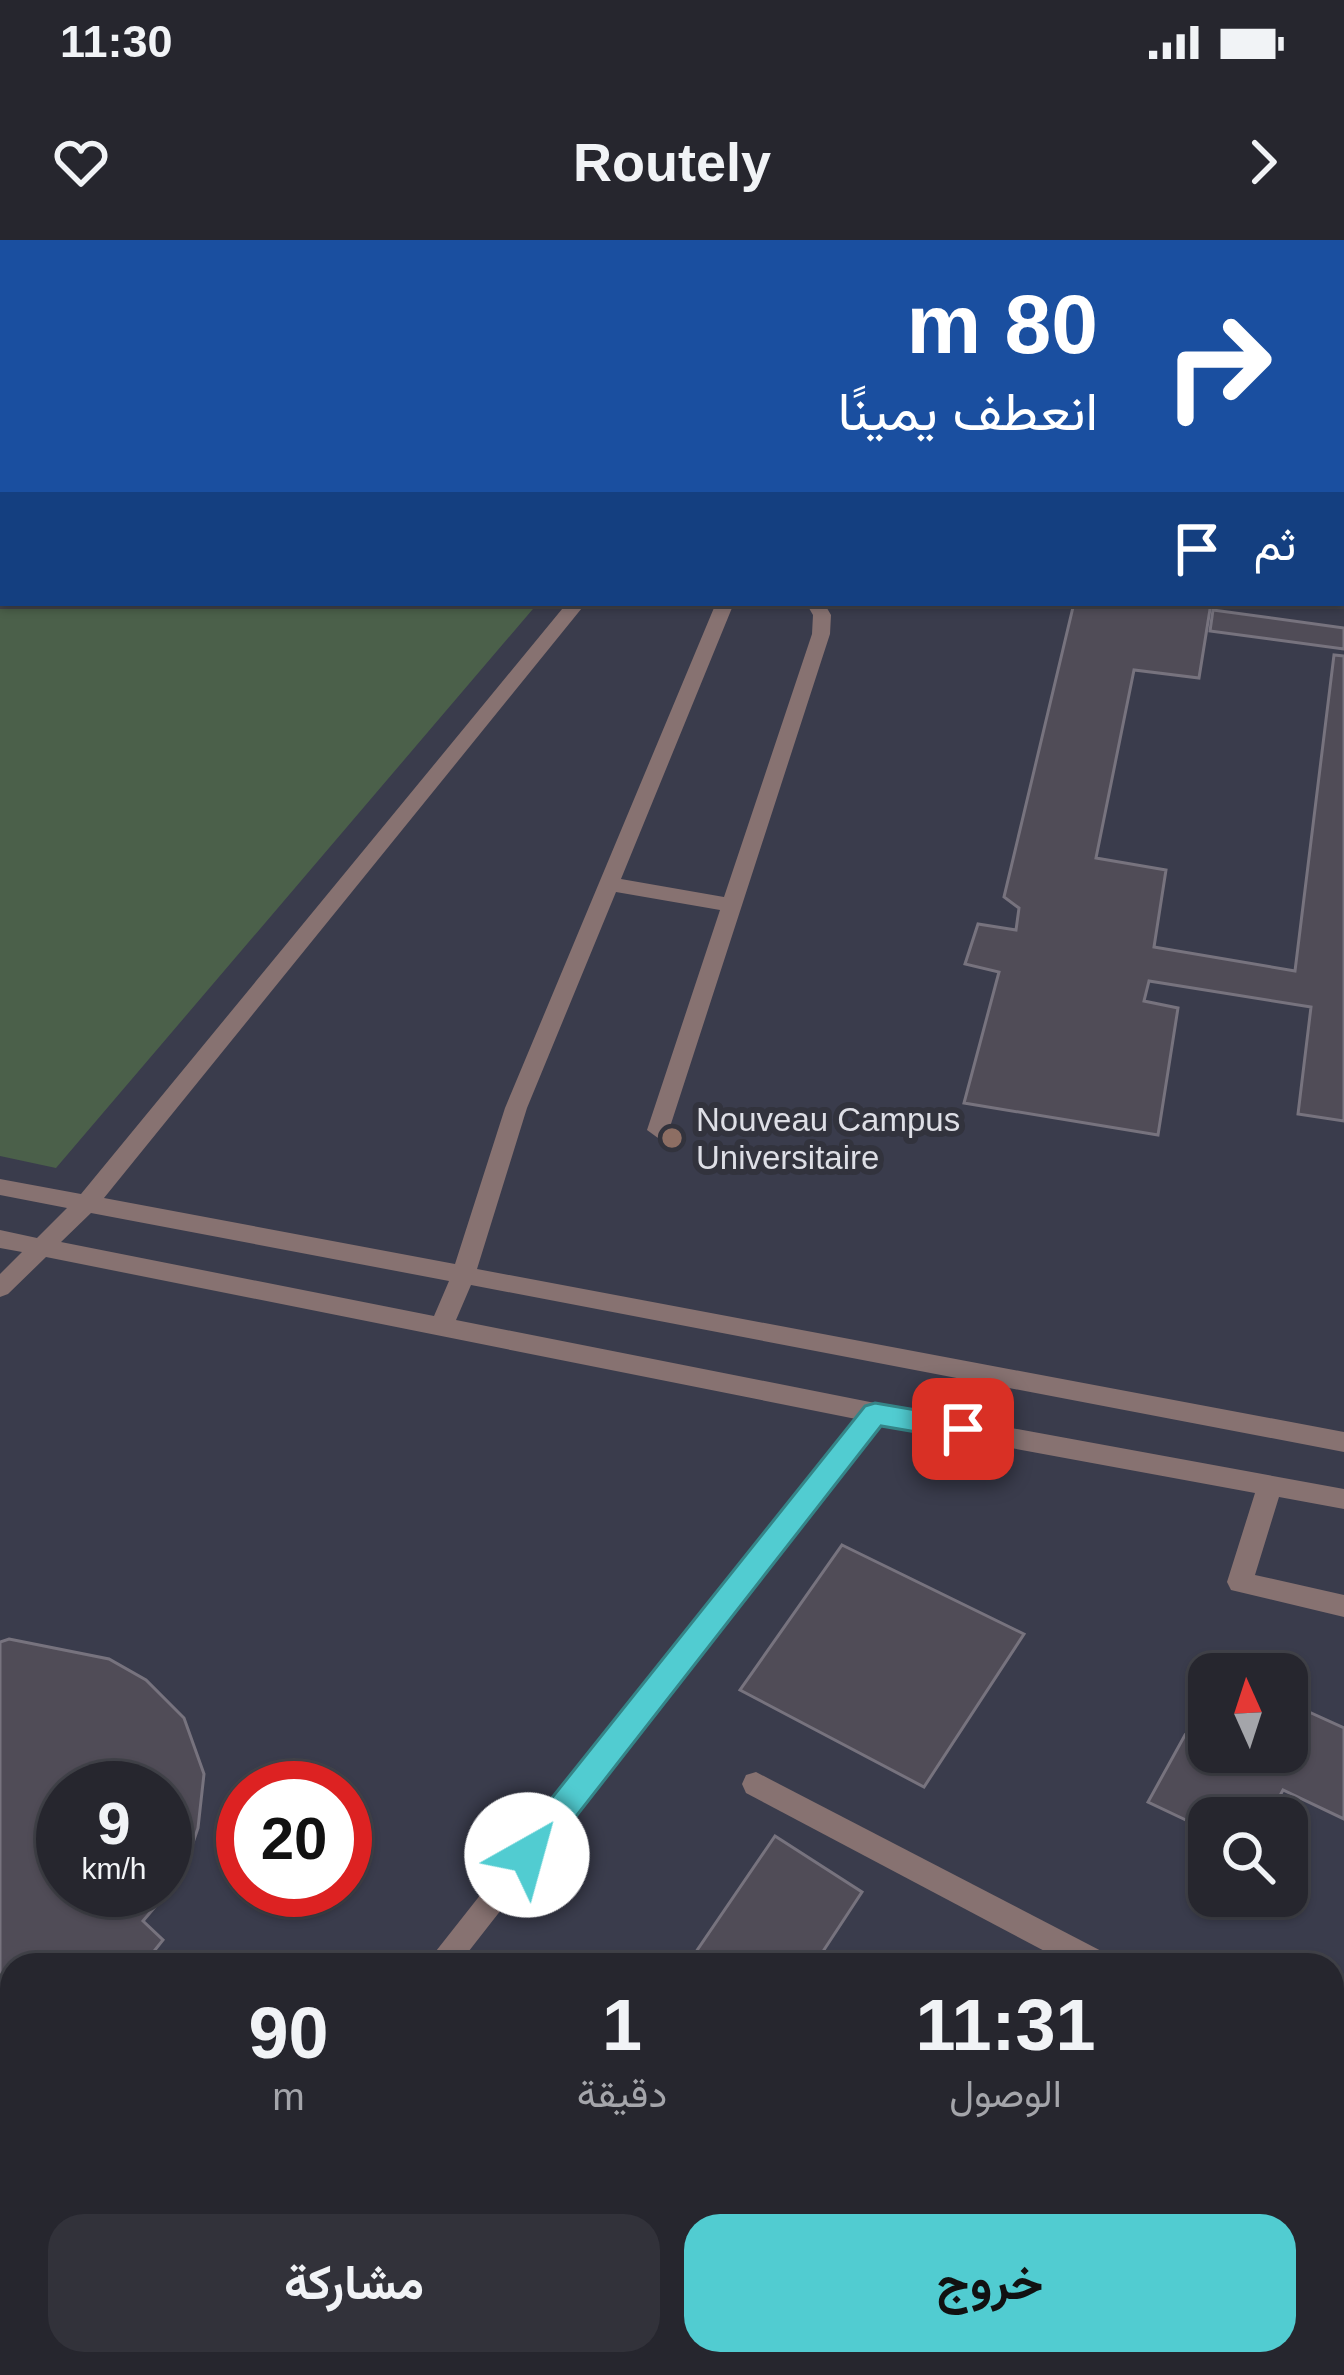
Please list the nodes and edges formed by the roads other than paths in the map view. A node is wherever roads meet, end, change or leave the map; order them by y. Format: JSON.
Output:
{"nodes":[{"id":1,"x":575,"y":606,"type":"edge"},
{"id":2,"x":724,"y":606,"type":"edge"},
{"id":3,"x":817,"y":606,"type":"edge"},
{"id":4,"x":608,"y":884,"type":"junction"},
{"id":5,"x":732,"y":905,"type":"junction"},
{"id":6,"x":658,"y":1130,"type":"dead end"},
{"id":7,"x":0,"y":1187,"type":"edge"},
{"id":8,"x":86,"y":1204,"type":"junction"},
{"id":9,"x":0,"y":1239,"type":"edge"},
{"id":10,"x":45,"y":1248,"type":"junction"},
{"id":11,"x":463,"y":1275,"type":"junction"},
{"id":12,"x":0,"y":1288,"type":"edge"},
{"id":13,"x":441,"y":1327,"type":"junction"},
{"id":14,"x":875,"y":1414,"type":"junction"},
{"id":15,"x":1344,"y":1442,"type":"edge"},
{"id":16,"x":1270,"y":1484,"type":"junction"},
{"id":17,"x":1344,"y":1499,"type":"edge"},
{"id":18,"x":1344,"y":1606,"type":"edge"},
{"id":19,"x":756,"y":1784,"type":"dead end"},
{"id":20,"x":449,"y":1953,"type":"edge"},
{"id":21,"x":1076,"y":1953,"type":"edge"}],
"edges":[{"from":1,"to":8,"type":"lane"},
{"from":2,"to":4,"type":"lane"},
{"from":3,"to":5,"type":"lane"},
{"from":4,"to":5,"type":"lane"},
{"from":4,"to":11,"type":"lane"},
{"from":5,"to":6,"type":"lane"},
{"from":7,"to":8,"type":"lane"},
{"from":8,"to":10,"type":"lane"},
{"from":8,"to":11,"type":"lane"},
{"from":9,"to":10,"type":"lane"},
{"from":10,"to":12,"type":"lane"},
{"from":10,"to":13,"type":"lane"},
{"from":11,"to":13,"type":"lane"},
{"from":11,"to":15,"type":"lane"},
{"from":13,"to":14,"type":"lane"},
{"from":14,"to":16,"type":"lane"},
{"from":14,"to":20,"type":"lane"},
{"from":16,"to":17,"type":"lane"},
{"from":16,"to":18,"type":"lane"},
{"from":19,"to":21,"type":"lane"}]}
